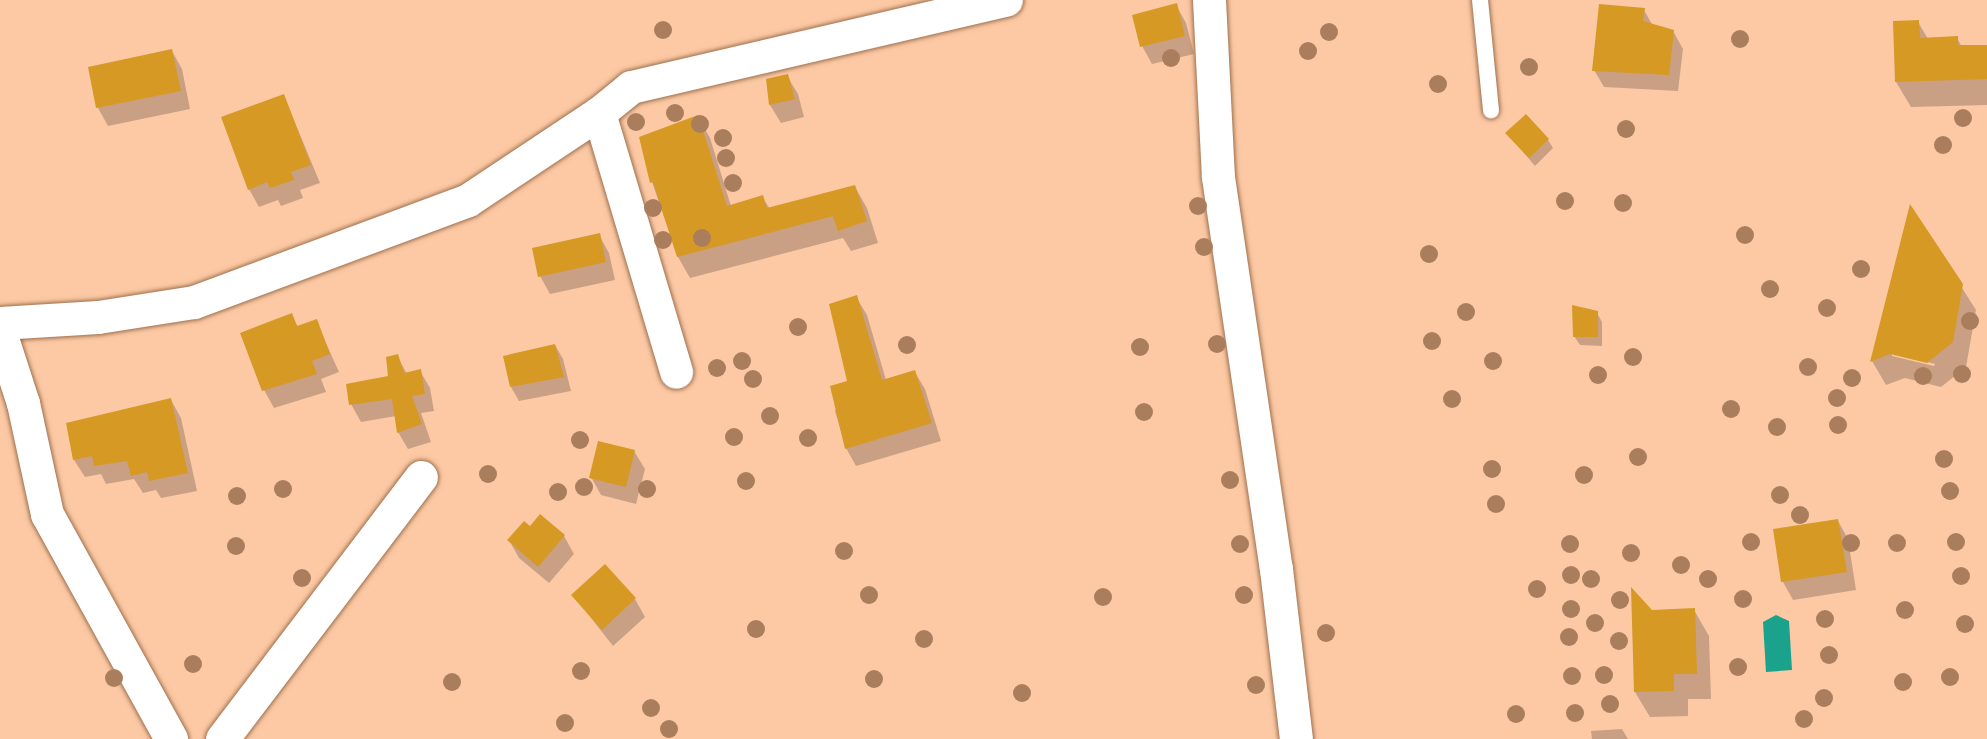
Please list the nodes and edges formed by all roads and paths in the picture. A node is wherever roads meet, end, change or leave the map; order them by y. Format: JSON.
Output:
{"nodes":[{"id":1,"x":1006,"y":0,"type":"edge"},
{"id":2,"x":1209,"y":0,"type":"edge"},
{"id":3,"x":1480,"y":0,"type":"edge"},
{"id":4,"x":1491,"y":110,"type":"dead end"},
{"id":5,"x":599,"y":113,"type":"junction"},
{"id":6,"x":0,"y":323,"type":"edge"},
{"id":7,"x":0,"y":332,"type":"edge"},
{"id":8,"x":676,"y":372,"type":"dead end"},
{"id":9,"x":421,"y":477,"type":"dead end"},
{"id":10,"x":171,"y":739,"type":"edge"},
{"id":11,"x":222,"y":739,"type":"edge"},
{"id":12,"x":1296,"y":739,"type":"edge"}],
"edges":[{"from":1,"to":5,"type":"street"},
{"from":2,"to":12,"type":"street"},
{"from":3,"to":4,"type":"lane"},
{"from":5,"to":6,"type":"street"},
{"from":5,"to":8,"type":"street"},
{"from":7,"to":10,"type":"street"},
{"from":9,"to":11,"type":"street"}]}
